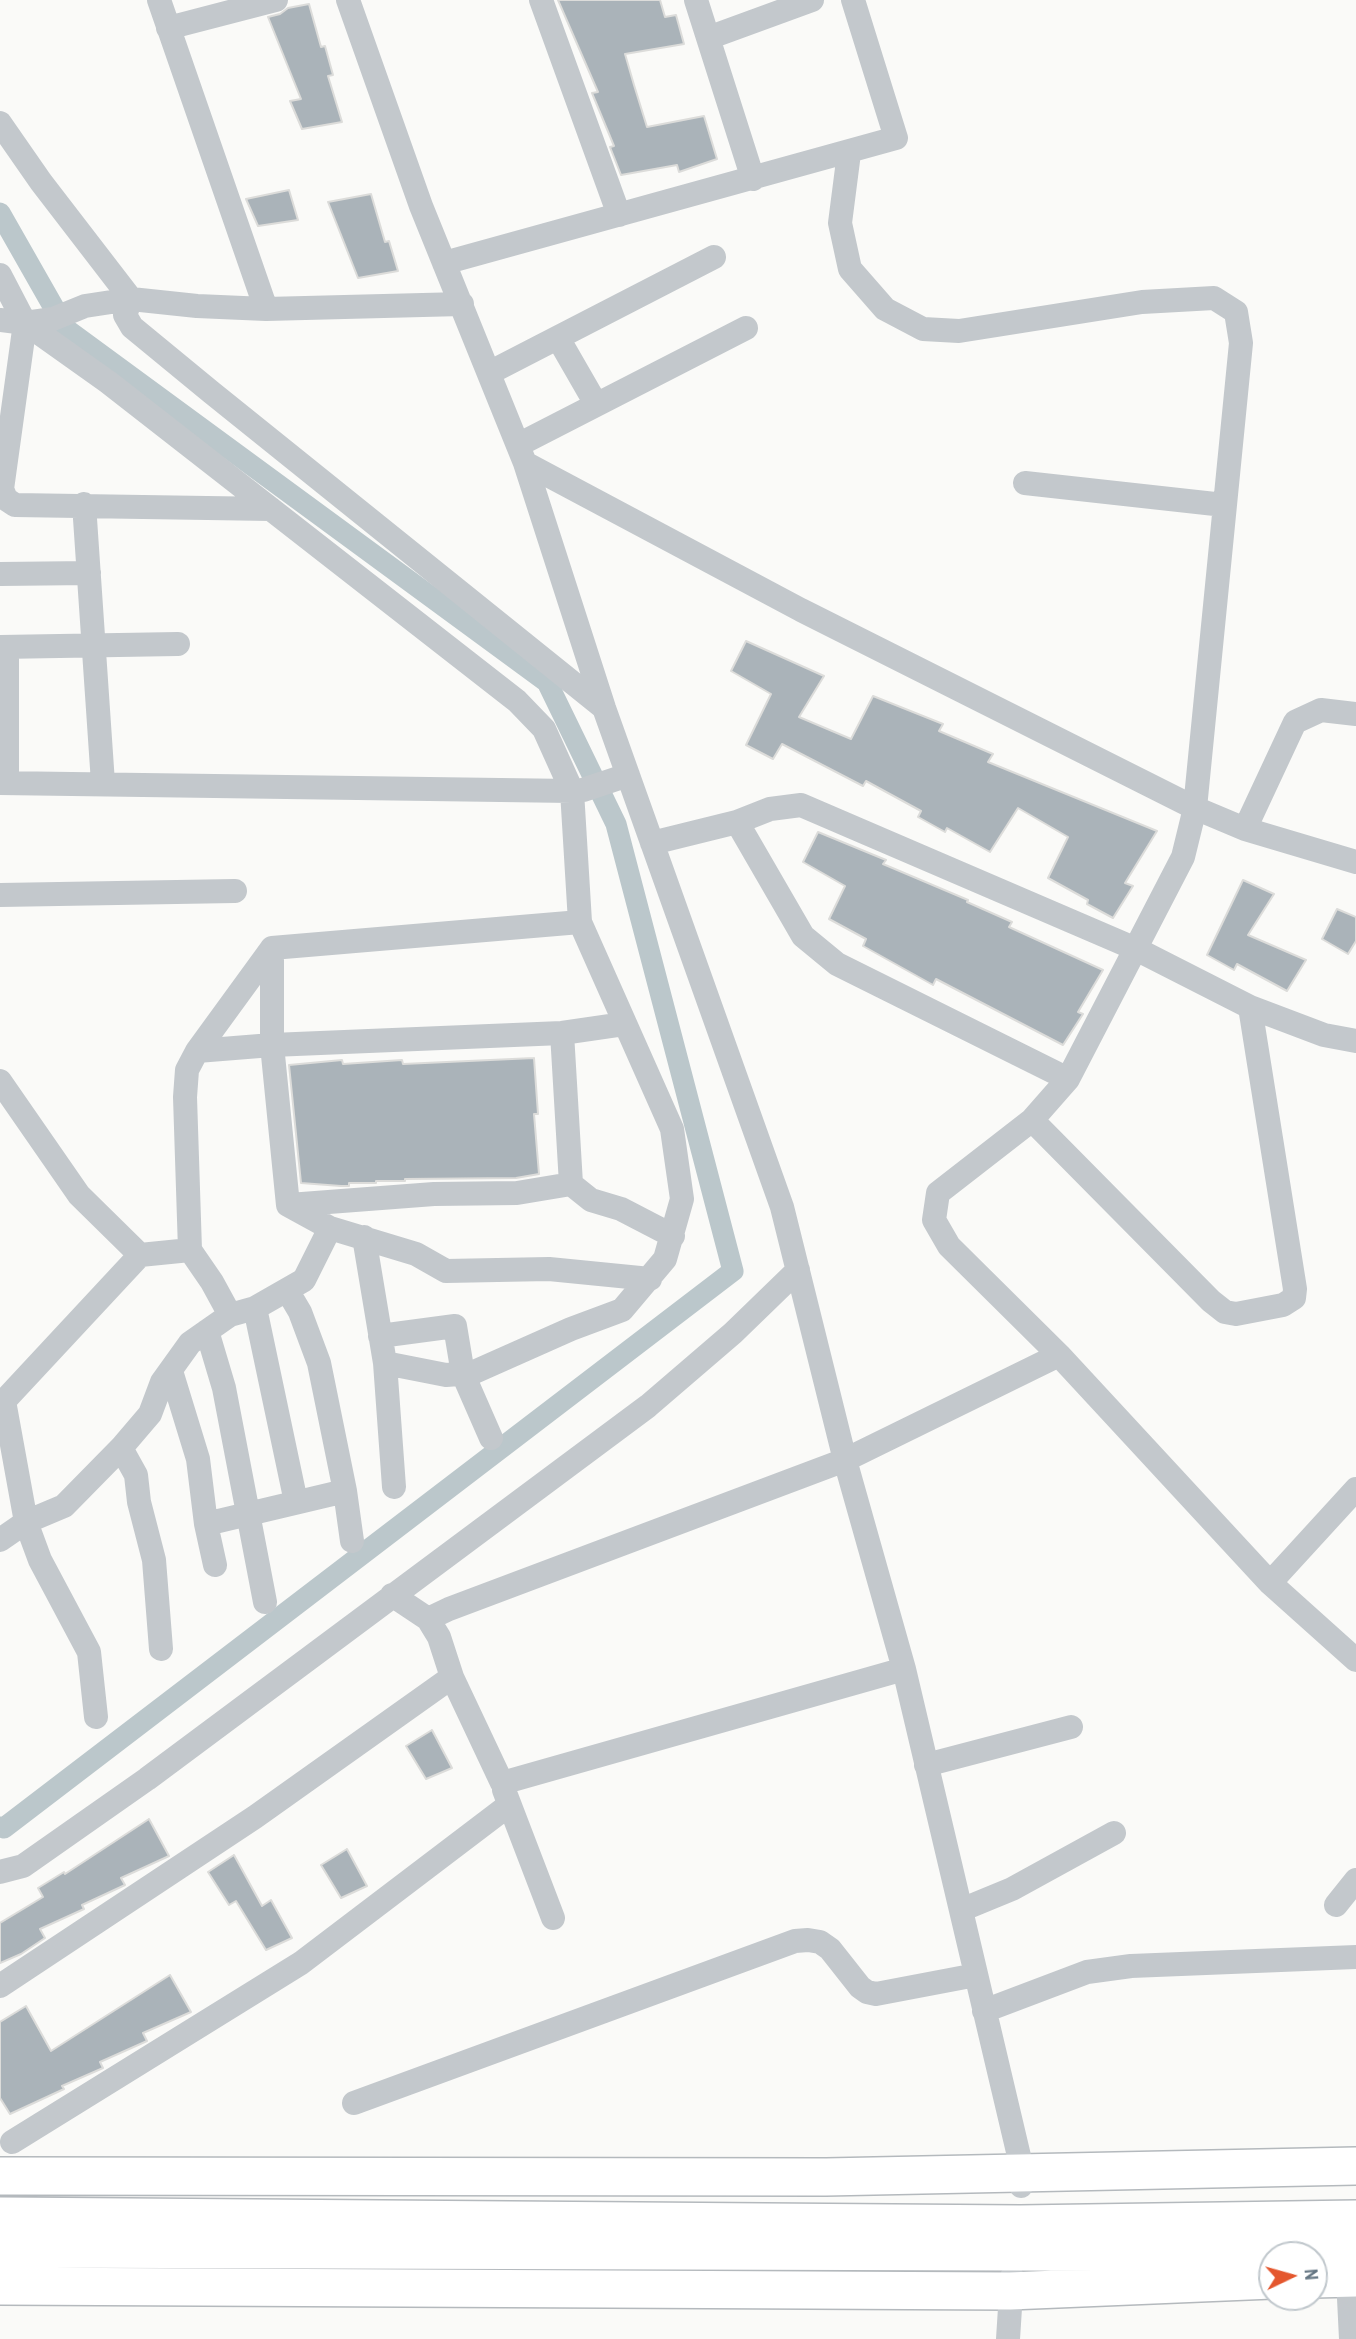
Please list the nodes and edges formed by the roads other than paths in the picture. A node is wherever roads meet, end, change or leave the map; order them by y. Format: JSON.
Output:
{"nodes":[{"id":1,"x":159,"y":0,"type":"edge"},
{"id":2,"x":276,"y":0,"type":"edge"},
{"id":3,"x":348,"y":0,"type":"edge"},
{"id":4,"x":541,"y":0,"type":"edge"},
{"id":5,"x":696,"y":0,"type":"edge"},
{"id":6,"x":812,"y":0,"type":"edge"},
{"id":7,"x":853,"y":0,"type":"edge"},
{"id":8,"x":168,"y":28,"type":"junction"},
{"id":9,"x":708,"y":38,"type":"junction"},
{"id":10,"x":0,"y":123,"type":"edge"},
{"id":11,"x":849,"y":153,"type":"junction"},
{"id":12,"x":753,"y":179,"type":"junction"},
{"id":13,"x":619,"y":215,"type":"junction"},
{"id":14,"x":714,"y":257,"type":"dead end"},
{"id":15,"x":444,"y":263,"type":"junction"},
{"id":16,"x":0,"y":275,"type":"edge"},
{"id":17,"x":131,"y":299,"type":"junction"},
{"id":18,"x":462,"y":304,"type":"junction"},
{"id":19,"x":266,"y":309,"type":"junction"},
{"id":20,"x":0,"y":320,"type":"edge"},
{"id":21,"x":25,"y":323,"type":"junction"},
{"id":22,"x":746,"y":328,"type":"dead end"},
{"id":23,"x":558,"y":338,"type":"junction"},
{"id":24,"x":489,"y":373,"type":"junction"},
{"id":25,"x":596,"y":404,"type":"junction"},
{"id":26,"x":521,"y":454,"type":"junction"},
{"id":27,"x":1025,"y":483,"type":"dead end"},
{"id":28,"x":3,"y":499,"type":"edge"},
{"id":29,"x":84,"y":505,"type":"junction"},
{"id":30,"x":1224,"y":505,"type":"junction"},
{"id":31,"x":271,"y":509,"type":"junction"},
{"id":32,"x":89,"y":573,"type":"junction"},
{"id":33,"x":0,"y":574,"type":"edge"},
{"id":34,"x":178,"y":644,"type":"dead end"},
{"id":35,"x":94,"y":646,"type":"junction"},
{"id":36,"x":4,"y":647,"type":"edge"},
{"id":37,"x":604,"y":708,"type":"junction"},
{"id":38,"x":1356,"y":714,"type":"edge"},
{"id":39,"x":624,"y":777,"type":"junction"},
{"id":40,"x":4,"y":783,"type":"edge"},
{"id":41,"x":103,"y":783,"type":"junction"},
{"id":42,"x":578,"y":791,"type":"junction"},
{"id":43,"x":1195,"y":808,"type":"junction"},
{"id":44,"x":737,"y":821,"type":"junction"},
{"id":45,"x":1245,"y":829,"type":"junction"},
{"id":46,"x":652,"y":843,"type":"junction"},
{"id":47,"x":1356,"y":862,"type":"edge"},
{"id":48,"x":235,"y":891,"type":"dead end"},
{"id":49,"x":0,"y":895,"type":"edge"},
{"id":50,"x":580,"y":922,"type":"junction"},
{"id":51,"x":272,"y":948,"type":"junction"},
{"id":52,"x":1136,"y":949,"type":"junction"},
{"id":53,"x":1250,"y":1007,"type":"junction"},
{"id":54,"x":624,"y":1024,"type":"junction"},
{"id":55,"x":562,"y":1033,"type":"junction"},
{"id":56,"x":1356,"y":1041,"type":"edge"},
{"id":57,"x":272,"y":1045,"type":"junction"},
{"id":58,"x":197,"y":1051,"type":"junction"},
{"id":59,"x":1068,"y":1079,"type":"junction"},
{"id":60,"x":0,"y":1081,"type":"edge"},
{"id":61,"x":1032,"y":1120,"type":"junction"},
{"id":62,"x":571,"y":1184,"type":"junction"},
{"id":63,"x":288,"y":1205,"type":"junction"},
{"id":64,"x":330,"y":1228,"type":"junction"},
{"id":65,"x":673,"y":1236,"type":"junction"},
{"id":66,"x":364,"y":1237,"type":"junction"},
{"id":67,"x":190,"y":1250,"type":"junction"},
{"id":68,"x":140,"y":1255,"type":"junction"},
{"id":69,"x":798,"y":1270,"type":"junction"},
{"id":70,"x":650,"y":1279,"type":"junction"},
{"id":71,"x":287,"y":1290,"type":"junction"},
{"id":72,"x":255,"y":1308,"type":"junction"},
{"id":73,"x":230,"y":1315,"type":"junction"},
{"id":74,"x":207,"y":1331,"type":"junction"},
{"id":75,"x":380,"y":1336,"type":"junction"},
{"id":76,"x":1059,"y":1355,"type":"junction"},
{"id":77,"x":385,"y":1363,"type":"junction"},
{"id":78,"x":171,"y":1371,"type":"junction"},
{"id":79,"x":463,"y":1374,"type":"junction"},
{"id":80,"x":2,"y":1401,"type":"edge"},
{"id":81,"x":491,"y":1438,"type":"dead end"},
{"id":82,"x":121,"y":1448,"type":"junction"},
{"id":83,"x":845,"y":1460,"type":"junction"},
{"id":84,"x":394,"y":1487,"type":"dead end"},
{"id":85,"x":1356,"y":1489,"type":"edge"},
{"id":86,"x":345,"y":1490,"type":"junction"},
{"id":87,"x":296,"y":1502,"type":"junction"},
{"id":88,"x":247,"y":1513,"type":"junction"},
{"id":89,"x":26,"y":1522,"type":"junction"},
{"id":90,"x":206,"y":1524,"type":"junction"},
{"id":91,"x":0,"y":1540,"type":"edge"},
{"id":92,"x":352,"y":1541,"type":"dead end"},
{"id":93,"x":215,"y":1565,"type":"dead end"},
{"id":94,"x":1270,"y":1583,"type":"junction"},
{"id":95,"x":392,"y":1595,"type":"junction"},
{"id":96,"x":265,"y":1602,"type":"dead end"},
{"id":97,"x":428,"y":1619,"type":"junction"},
{"id":98,"x":161,"y":1649,"type":"dead end"},
{"id":99,"x":1356,"y":1660,"type":"edge"},
{"id":100,"x":904,"y":1669,"type":"junction"},
{"id":101,"x":452,"y":1678,"type":"junction"},
{"id":102,"x":96,"y":1717,"type":"dead end"},
{"id":103,"x":1071,"y":1727,"type":"dead end"},
{"id":104,"x":926,"y":1765,"type":"junction"},
{"id":105,"x":505,"y":1794,"type":"junction"},
{"id":106,"x":1114,"y":1833,"type":"dead end"},
{"id":107,"x":0,"y":1872,"type":"edge"},
{"id":108,"x":1356,"y":1880,"type":"edge"},
{"id":109,"x":1336,"y":1905,"type":"dead end"},
{"id":110,"x":961,"y":1910,"type":"junction"},
{"id":111,"x":552,"y":1918,"type":"dead end"},
{"id":112,"x":1356,"y":1957,"type":"edge"},
{"id":113,"x":976,"y":1975,"type":"junction"},
{"id":114,"x":0,"y":1986,"type":"edge"},
{"id":115,"x":984,"y":2011,"type":"junction"},
{"id":116,"x":354,"y":2103,"type":"dead end"},
{"id":117,"x":7,"y":2155,"type":"edge"},
{"id":118,"x":1356,"y":2166,"type":"edge"},
{"id":119,"x":1022,"y":2181,"type":"junction"},
{"id":120,"x":0,"y":2216,"type":"edge"},
{"id":121,"x":1356,"y":2219,"type":"edge"},
{"id":122,"x":0,"y":2249,"type":"edge"},
{"id":123,"x":1344,"y":2272,"type":"edge"},
{"id":124,"x":1258,"y":2280,"type":"edge"},
{"id":125,"x":1011,"y":2284,"type":"junction"},
{"id":126,"x":0,"y":2286,"type":"edge"},
{"id":127,"x":1009,"y":2339,"type":"edge"},
{"id":128,"x":1351,"y":2339,"type":"edge"}],
"edges":[{"from":1,"to":8,"type":"street"},
{"from":2,"to":8,"type":"street"},
{"from":3,"to":15,"type":"street"},
{"from":4,"to":13,"type":"street"},
{"from":5,"to":9,"type":"street"},
{"from":6,"to":9,"type":"street"},
{"from":7,"to":11,"type":"street"},
{"from":8,"to":19,"type":"street"},
{"from":9,"to":12,"type":"street"},
{"from":10,"to":17,"type":"street"},
{"from":11,"to":12,"type":"street"},
{"from":11,"to":30,"type":"street"},
{"from":12,"to":13,"type":"street"},
{"from":13,"to":15,"type":"street"},
{"from":14,"to":23,"type":"street"},
{"from":15,"to":18,"type":"street"},
{"from":16,"to":21,"type":"street"},
{"from":17,"to":19,"type":"street"},
{"from":17,"to":21,"type":"street"},
{"from":17,"to":37,"type":"street"},
{"from":18,"to":19,"type":"street"},
{"from":18,"to":24,"type":"street"},
{"from":20,"to":21,"type":"street"},
{"from":21,"to":28,"type":"street"},
{"from":21,"to":31,"type":"street"},
{"from":22,"to":25,"type":"street"},
{"from":23,"to":24,"type":"street"},
{"from":23,"to":25,"type":"street"},
{"from":24,"to":26,"type":"street"},
{"from":25,"to":26,"type":"street"},
{"from":26,"to":37,"type":"street"},
{"from":26,"to":43,"type":"street"},
{"from":27,"to":30,"type":"street"},
{"from":28,"to":29,"type":"street"},
{"from":29,"to":31,"type":"street"},
{"from":29,"to":32,"type":"street"},
{"from":30,"to":43,"type":"street"},
{"from":31,"to":42,"type":"street"},
{"from":32,"to":33,"type":"street"},
{"from":32,"to":35,"type":"street"},
{"from":34,"to":35,"type":"street"},
{"from":35,"to":36,"type":"street"},
{"from":35,"to":41,"type":"street"},
{"from":36,"to":40,"type":"street"},
{"from":37,"to":39,"type":"street"},
{"from":38,"to":45,"type":"street"},
{"from":39,"to":42,"type":"street"},
{"from":39,"to":46,"type":"street"},
{"from":40,"to":41,"type":"street"},
{"from":41,"to":42,"type":"street"},
{"from":42,"to":50,"type":"street"},
{"from":43,"to":45,"type":"street"},
{"from":43,"to":52,"type":"street"},
{"from":44,"to":46,"type":"street"},
{"from":44,"to":52,"type":"street"},
{"from":44,"to":59,"type":"street"},
{"from":45,"to":47,"type":"street"},
{"from":46,"to":69,"type":"street"},
{"from":48,"to":49,"type":"street"},
{"from":50,"to":51,"type":"street"},
{"from":50,"to":54,"type":"street"},
{"from":51,"to":57,"type":"street"},
{"from":51,"to":58,"type":"street"},
{"from":52,"to":53,"type":"street"},
{"from":52,"to":59,"type":"street"},
{"from":53,"to":56,"type":"street"},
{"from":53,"to":61,"type":"street"},
{"from":54,"to":55,"type":"street"},
{"from":54,"to":65,"type":"street"},
{"from":55,"to":57,"type":"street"},
{"from":55,"to":62,"type":"street"},
{"from":57,"to":58,"type":"street"},
{"from":57,"to":63,"type":"street"},
{"from":58,"to":67,"type":"street"},
{"from":59,"to":61,"type":"street"},
{"from":60,"to":68,"type":"street"},
{"from":61,"to":76,"type":"street"},
{"from":62,"to":63,"type":"street"},
{"from":62,"to":65,"type":"street"},
{"from":63,"to":64,"type":"street"},
{"from":64,"to":66,"type":"street"},
{"from":64,"to":71,"type":"street"},
{"from":65,"to":70,"type":"street"},
{"from":66,"to":70,"type":"street"},
{"from":66,"to":75,"type":"street"},
{"from":67,"to":68,"type":"street"},
{"from":67,"to":73,"type":"street"},
{"from":68,"to":80,"type":"street"},
{"from":69,"to":83,"type":"street"},
{"from":69,"to":95,"type":"street"},
{"from":70,"to":79,"type":"street"},
{"from":71,"to":72,"type":"street"},
{"from":71,"to":86,"type":"street"},
{"from":72,"to":73,"type":"street"},
{"from":72,"to":87,"type":"street"},
{"from":73,"to":74,"type":"street"},
{"from":74,"to":78,"type":"street"},
{"from":74,"to":88,"type":"street"},
{"from":75,"to":77,"type":"street"},
{"from":75,"to":79,"type":"street"},
{"from":76,"to":83,"type":"street"},
{"from":76,"to":94,"type":"street"},
{"from":77,"to":79,"type":"street"},
{"from":77,"to":84,"type":"street"},
{"from":78,"to":82,"type":"street"},
{"from":78,"to":90,"type":"street"},
{"from":79,"to":81,"type":"street"},
{"from":80,"to":89,"type":"street"},
{"from":82,"to":89,"type":"street"},
{"from":82,"to":98,"type":"street"},
{"from":83,"to":97,"type":"street"},
{"from":83,"to":100,"type":"street"},
{"from":85,"to":94,"type":"street"},
{"from":86,"to":87,"type":"street"},
{"from":86,"to":92,"type":"street"},
{"from":87,"to":88,"type":"street"},
{"from":88,"to":90,"type":"street"},
{"from":88,"to":96,"type":"street"},
{"from":89,"to":91,"type":"street"},
{"from":89,"to":102,"type":"street"},
{"from":90,"to":93,"type":"street"},
{"from":94,"to":99,"type":"street"},
{"from":95,"to":97,"type":"street"},
{"from":95,"to":107,"type":"street"},
{"from":97,"to":101,"type":"street"},
{"from":100,"to":104,"type":"street"},
{"from":100,"to":105,"type":"street"},
{"from":101,"to":105,"type":"street"},
{"from":101,"to":114,"type":"street"},
{"from":103,"to":104,"type":"street"},
{"from":104,"to":110,"type":"street"},
{"from":105,"to":111,"type":"street"},
{"from":105,"to":117,"type":"street"},
{"from":106,"to":110,"type":"street"},
{"from":108,"to":109,"type":"street"},
{"from":110,"to":113,"type":"street"},
{"from":112,"to":115,"type":"street"},
{"from":113,"to":115,"type":"street"},
{"from":113,"to":116,"type":"street"},
{"from":115,"to":119,"type":"street"},
{"from":117,"to":119,"type":"highway"},
{"from":118,"to":119,"type":"highway"},
{"from":120,"to":121,"type":"highway"},
{"from":122,"to":123,"type":"highway"},
{"from":123,"to":128,"type":"street"},
{"from":124,"to":125,"type":"highway"},
{"from":125,"to":126,"type":"highway"},
{"from":125,"to":127,"type":"street"}]}
